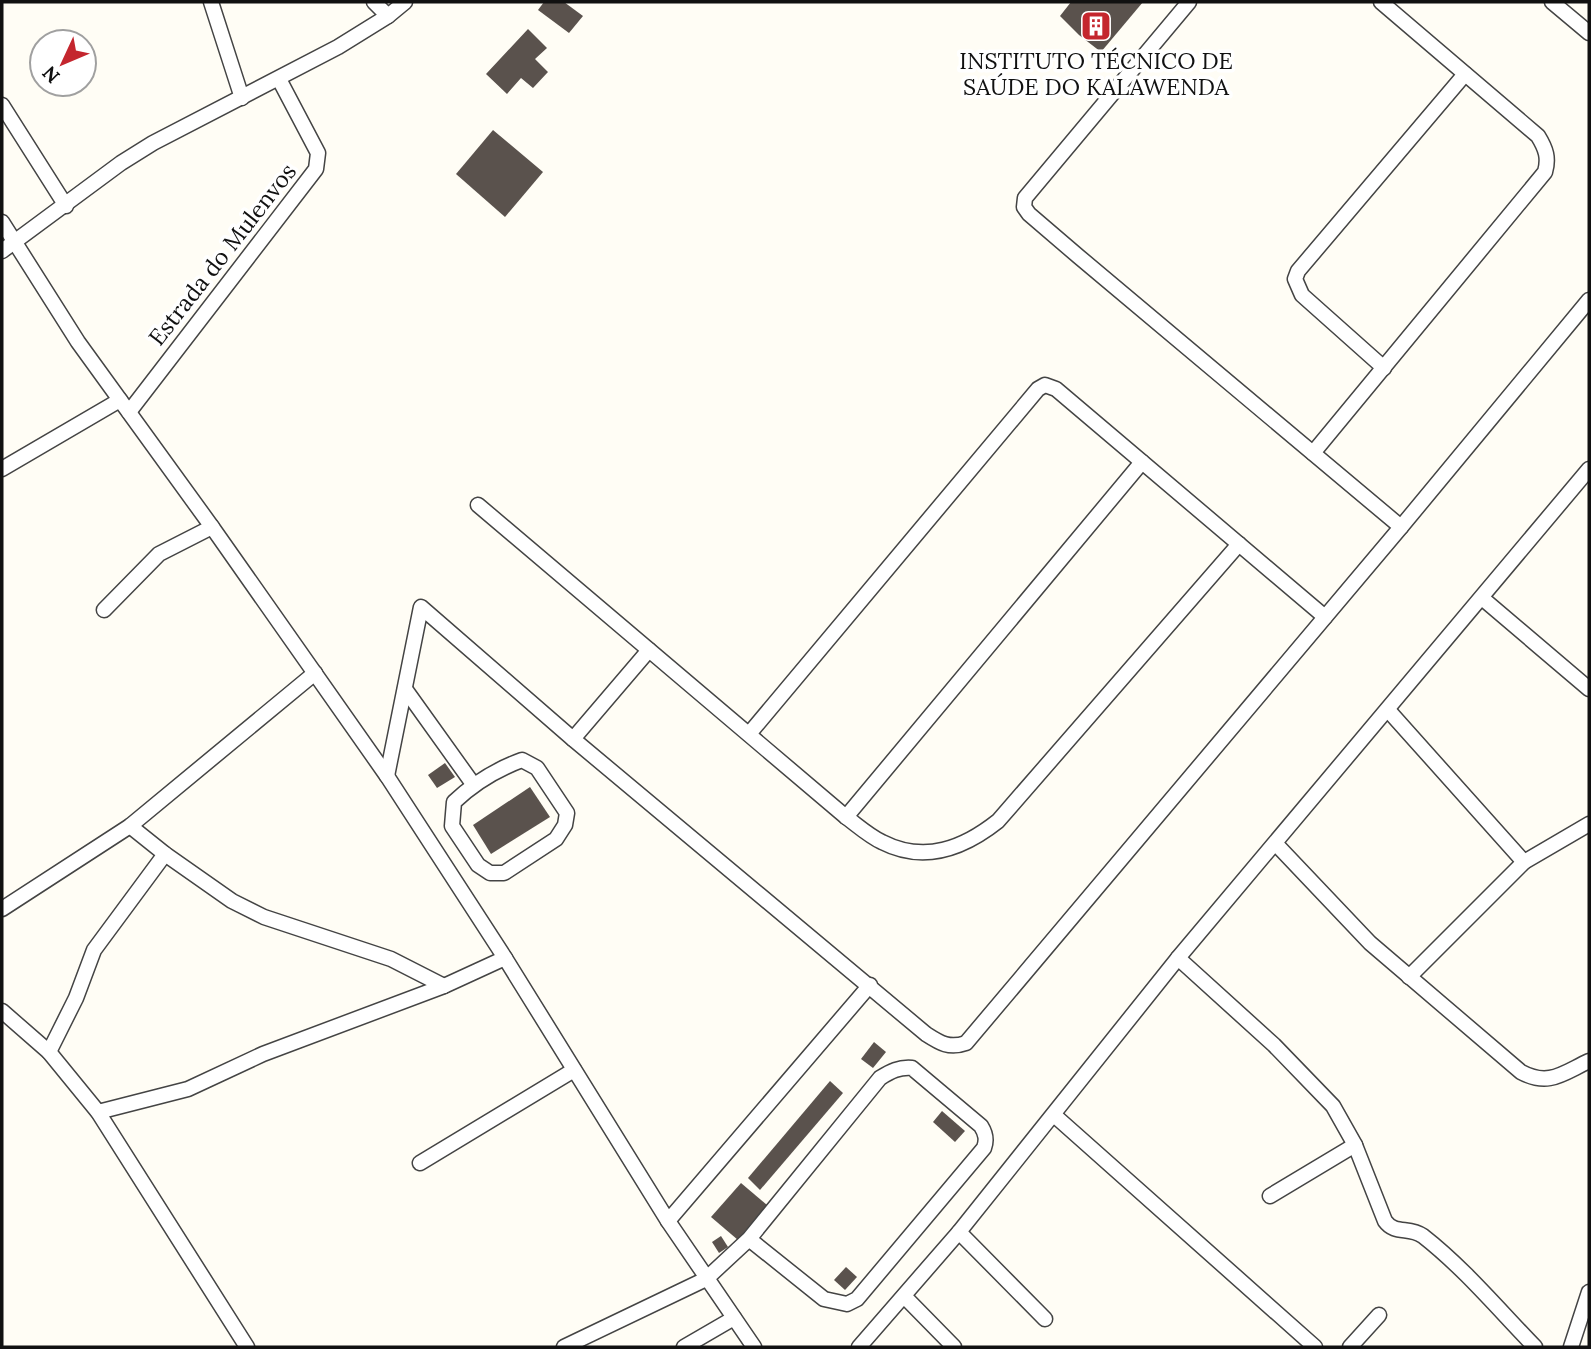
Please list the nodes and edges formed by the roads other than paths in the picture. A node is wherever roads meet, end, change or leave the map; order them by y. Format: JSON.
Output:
{"nodes":[{"id":1,"x":211,"y":2,"type":"edge"},
{"id":2,"x":374,"y":2,"type":"edge"},
{"id":3,"x":405,"y":2,"type":"edge"},
{"id":4,"x":1189,"y":2,"type":"edge"},
{"id":5,"x":1381,"y":2,"type":"edge"},
{"id":6,"x":1552,"y":2,"type":"edge"},
{"id":7,"x":388,"y":16,"type":"junction"},
{"id":8,"x":1589,"y":33,"type":"edge"},
{"id":9,"x":1465,"y":74,"type":"junction"},
{"id":10,"x":279,"y":79,"type":"junction"},
{"id":11,"x":242,"y":98,"type":"junction"},
{"id":12,"x":2,"y":105,"type":"edge"},
{"id":13,"x":66,"y":206,"type":"junction"},
{"id":14,"x":2,"y":222,"type":"edge"},
{"id":15,"x":15,"y":242,"type":"junction"},
{"id":16,"x":2,"y":251,"type":"edge"},
{"id":17,"x":1589,"y":300,"type":"edge"},
{"id":18,"x":1384,"y":368,"type":"junction"},
{"id":19,"x":124,"y":406,"type":"junction"},
{"id":20,"x":1313,"y":453,"type":"junction"},
{"id":21,"x":1142,"y":461,"type":"junction"},
{"id":22,"x":2,"y":469,"type":"edge"},
{"id":23,"x":1589,"y":469,"type":"edge"},
{"id":24,"x":478,"y":506,"type":"dead end"},
{"id":25,"x":212,"y":527,"type":"junction"},
{"id":26,"x":1401,"y":527,"type":"junction"},
{"id":27,"x":1238,"y":544,"type":"junction"},
{"id":28,"x":1482,"y":598,"type":"junction"},
{"id":29,"x":104,"y":610,"type":"dead end"},
{"id":30,"x":1325,"y":617,"type":"junction"},
{"id":31,"x":649,"y":650,"type":"junction"},
{"id":32,"x":315,"y":673,"type":"junction"},
{"id":33,"x":1589,"y":689,"type":"edge"},
{"id":34,"x":405,"y":690,"type":"junction"},
{"id":35,"x":1388,"y":710,"type":"junction"},
{"id":36,"x":749,"y":734,"type":"junction"},
{"id":37,"x":573,"y":739,"type":"junction"},
{"id":38,"x":387,"y":776,"type":"junction"},
{"id":39,"x":473,"y":784,"type":"junction"},
{"id":40,"x":846,"y":817,"type":"junction"},
{"id":41,"x":1589,"y":824,"type":"edge"},
{"id":42,"x":130,"y":826,"type":"junction"},
{"id":43,"x":1276,"y":844,"type":"junction"},
{"id":44,"x":165,"y":854,"type":"junction"},
{"id":45,"x":1524,"y":862,"type":"junction"},
{"id":46,"x":2,"y":909,"type":"edge"},
{"id":47,"x":505,"y":958,"type":"junction"},
{"id":48,"x":1178,"y":958,"type":"junction"},
{"id":49,"x":1409,"y":977,"type":"junction"},
{"id":50,"x":870,"y":985,"type":"junction"},
{"id":51,"x":444,"y":986,"type":"junction"},
{"id":52,"x":2,"y":1011,"type":"edge"},
{"id":53,"x":48,"y":1052,"type":"junction"},
{"id":54,"x":1589,"y":1061,"type":"edge"},
{"id":55,"x":574,"y":1070,"type":"junction"},
{"id":56,"x":98,"y":1112,"type":"junction"},
{"id":57,"x":1054,"y":1115,"type":"junction"},
{"id":58,"x":1355,"y":1144,"type":"junction"},
{"id":59,"x":420,"y":1163,"type":"dead end"},
{"id":60,"x":1270,"y":1196,"type":"dead end"},
{"id":61,"x":668,"y":1221,"type":"junction"},
{"id":62,"x":959,"y":1232,"type":"junction"},
{"id":63,"x":749,"y":1239,"type":"junction"},
{"id":64,"x":706,"y":1279,"type":"junction"},
{"id":65,"x":1589,"y":1292,"type":"edge"},
{"id":66,"x":904,"y":1296,"type":"junction"},
{"id":67,"x":1379,"y":1315,"type":"dead end"},
{"id":68,"x":734,"y":1318,"type":"junction"},
{"id":69,"x":1045,"y":1319,"type":"dead end"},
{"id":70,"x":247,"y":1347,"type":"edge"},
{"id":71,"x":564,"y":1347,"type":"edge"},
{"id":72,"x":684,"y":1347,"type":"edge"},
{"id":73,"x":754,"y":1347,"type":"edge"},
{"id":74,"x":859,"y":1347,"type":"edge"},
{"id":75,"x":954,"y":1347,"type":"edge"},
{"id":76,"x":1315,"y":1347,"type":"edge"},
{"id":77,"x":1350,"y":1347,"type":"edge"},
{"id":78,"x":1535,"y":1347,"type":"edge"},
{"id":79,"x":1571,"y":1347,"type":"edge"}],
"edges":[{"from":1,"to":11,"type":"street"},
{"from":2,"to":7,"type":"street"},
{"from":3,"to":7,"type":"street"},
{"from":4,"to":20,"type":"street"},
{"from":5,"to":9,"type":"street"},
{"from":6,"to":8,"type":"street"},
{"from":7,"to":10,"type":"street"},
{"from":9,"to":18,"type":"street"},
{"from":9,"to":18,"type":"street"},
{"from":10,"to":11,"type":"street"},
{"from":10,"to":19,"type":"street","name":"Estrada do Mulenvos"},
{"from":11,"to":13,"type":"street"},
{"from":12,"to":13,"type":"street"},
{"from":13,"to":15,"type":"street"},
{"from":14,"to":15,"type":"street"},
{"from":15,"to":16,"type":"street"},
{"from":15,"to":19,"type":"street"},
{"from":17,"to":26,"type":"street"},
{"from":18,"to":20,"type":"street"},
{"from":19,"to":22,"type":"street"},
{"from":19,"to":25,"type":"street"},
{"from":20,"to":26,"type":"street"},
{"from":21,"to":27,"type":"street"},
{"from":21,"to":36,"type":"street"},
{"from":21,"to":40,"type":"street"},
{"from":23,"to":28,"type":"street"},
{"from":24,"to":31,"type":"street"},
{"from":25,"to":29,"type":"street"},
{"from":25,"to":32,"type":"street"},
{"from":26,"to":30,"type":"street"},
{"from":27,"to":30,"type":"street"},
{"from":27,"to":40,"type":"street"},
{"from":28,"to":33,"type":"street"},
{"from":28,"to":35,"type":"street"},
{"from":30,"to":50,"type":"street"},
{"from":31,"to":36,"type":"street"},
{"from":31,"to":37,"type":"street"},
{"from":32,"to":38,"type":"street"},
{"from":32,"to":42,"type":"street"},
{"from":34,"to":37,"type":"street"},
{"from":34,"to":38,"type":"street"},
{"from":34,"to":39,"type":"street"},
{"from":35,"to":43,"type":"street"},
{"from":35,"to":45,"type":"street"},
{"from":36,"to":40,"type":"street"},
{"from":37,"to":50,"type":"street"},
{"from":38,"to":47,"type":"street"},
{"from":39,"to":39,"type":"street"},
{"from":41,"to":45,"type":"street"},
{"from":42,"to":44,"type":"street"},
{"from":42,"to":46,"type":"street"},
{"from":43,"to":48,"type":"street"},
{"from":43,"to":49,"type":"street"},
{"from":44,"to":51,"type":"street"},
{"from":44,"to":53,"type":"street"},
{"from":45,"to":49,"type":"street"},
{"from":47,"to":51,"type":"street"},
{"from":47,"to":55,"type":"street"},
{"from":48,"to":57,"type":"street"},
{"from":48,"to":58,"type":"street"},
{"from":49,"to":54,"type":"street"},
{"from":50,"to":61,"type":"street"},
{"from":51,"to":56,"type":"street"},
{"from":52,"to":53,"type":"street"},
{"from":53,"to":56,"type":"street"},
{"from":55,"to":59,"type":"street"},
{"from":55,"to":61,"type":"street"},
{"from":56,"to":70,"type":"street"},
{"from":57,"to":62,"type":"street"},
{"from":57,"to":76,"type":"street"},
{"from":58,"to":60,"type":"street"},
{"from":58,"to":78,"type":"street"},
{"from":61,"to":64,"type":"street"},
{"from":62,"to":66,"type":"street"},
{"from":62,"to":69,"type":"street"},
{"from":63,"to":63,"type":"street"},
{"from":63,"to":64,"type":"street"},
{"from":64,"to":68,"type":"street"},
{"from":64,"to":71,"type":"street"},
{"from":65,"to":79,"type":"street"},
{"from":66,"to":74,"type":"street"},
{"from":66,"to":75,"type":"street"},
{"from":67,"to":77,"type":"street"},
{"from":68,"to":72,"type":"street"},
{"from":68,"to":73,"type":"street"}]}
